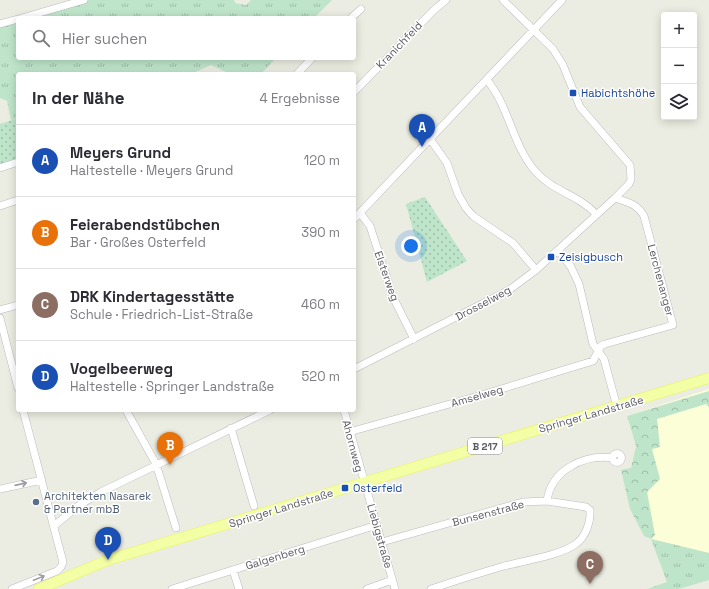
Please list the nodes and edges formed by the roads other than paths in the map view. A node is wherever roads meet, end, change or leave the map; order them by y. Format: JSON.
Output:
{"nodes":[{"id":1,"x":84,"y":0,"type":"edge"},
{"id":2,"x":446,"y":0,"type":"edge"},
{"id":3,"x":504,"y":0,"type":"edge"},
{"id":4,"x":562,"y":0,"type":"edge"},
{"id":5,"x":361,"y":9,"type":"dead end"},
{"id":6,"x":29,"y":16,"type":"edge"},
{"id":7,"x":353,"y":16,"type":"edge"},
{"id":8,"x":16,"y":20,"type":"edge"},
{"id":9,"x":0,"y":24,"type":"edge"},
{"id":10,"x":535,"y":30,"type":"junction"},
{"id":11,"x":310,"y":60,"type":"edge"},
{"id":12,"x":299,"y":72,"type":"edge"},
{"id":13,"x":487,"y":80,"type":"junction"},
{"id":14,"x":356,"y":90,"type":"edge"},
{"id":15,"x":430,"y":139,"type":"junction"},
{"id":16,"x":16,"y":163,"type":"edge"},
{"id":17,"x":0,"y":168,"type":"edge"},
{"id":18,"x":615,"y":198,"type":"junction"},
{"id":19,"x":16,"y":201,"type":"edge"},
{"id":20,"x":0,"y":206,"type":"edge"},
{"id":21,"x":360,"y":213,"type":"junction"},
{"id":22,"x":596,"y":214,"type":"junction"},
{"id":23,"x":356,"y":217,"type":"edge"},
{"id":24,"x":558,"y":250,"type":"junction"},
{"id":25,"x":536,"y":270,"type":"junction"},
{"id":26,"x":16,"y":306,"type":"edge"},
{"id":27,"x":0,"y":310,"type":"edge"},
{"id":28,"x":0,"y":318,"type":"edge"},
{"id":29,"x":414,"y":339,"type":"junction"},
{"id":30,"x":598,"y":351,"type":"junction"},
{"id":31,"x":356,"y":368,"type":"edge"},
{"id":32,"x":709,"y":378,"type":"edge"},
{"id":33,"x":16,"y":380,"type":"edge"},
{"id":34,"x":617,"y":407,"type":"junction"},
{"id":35,"x":24,"y":412,"type":"edge"},
{"id":36,"x":127,"y":412,"type":"edge"},
{"id":37,"x":257,"y":412,"type":"edge"},
{"id":38,"x":344,"y":412,"type":"edge"},
{"id":39,"x":231,"y":428,"type":"junction"},
{"id":40,"x":349,"y":432,"type":"junction"},
{"id":41,"x":613,"y":458,"type":"dead end"},
{"id":42,"x":156,"y":464,"type":"junction"},
{"id":43,"x":42,"y":480,"type":"junction"},
{"id":44,"x":364,"y":482,"type":"junction"},
{"id":45,"x":0,"y":489,"type":"edge"},
{"id":46,"x":547,"y":500,"type":"junction"},
{"id":47,"x":254,"y":506,"type":"dead end"},
{"id":48,"x":377,"y":525,"type":"junction"},
{"id":49,"x":54,"y":526,"type":"junction"},
{"id":50,"x":176,"y":528,"type":"dead end"},
{"id":51,"x":382,"y":542,"type":"junction"},
{"id":52,"x":233,"y":570,"type":"junction"},
{"id":53,"x":392,"y":580,"type":"junction"},
{"id":54,"x":12,"y":589,"type":"edge"},
{"id":55,"x":39,"y":589,"type":"edge"},
{"id":56,"x":172,"y":589,"type":"edge"},
{"id":57,"x":239,"y":589,"type":"edge"},
{"id":58,"x":367,"y":589,"type":"edge"},
{"id":59,"x":395,"y":589,"type":"edge"},
{"id":60,"x":431,"y":589,"type":"edge"}],
"edges":[{"from":1,"to":6,"type":"street"},
{"from":2,"to":14,"type":"street","name":"Kranichfeld"},
{"from":3,"to":10,"type":"street"},
{"from":4,"to":10,"type":"street"},
{"from":5,"to":7,"type":"street"},
{"from":8,"to":9,"type":"street"},
{"from":10,"to":13,"type":"street"},
{"from":10,"to":18,"type":"street"},
{"from":11,"to":12,"type":"street"},
{"from":13,"to":15,"type":"street"},
{"from":13,"to":22,"type":"street"},
{"from":15,"to":21,"type":"street"},
{"from":15,"to":25,"type":"street"},
{"from":16,"to":17,"type":"street"},
{"from":18,"to":22,"type":"street"},
{"from":18,"to":30,"type":"street","name":"Lerchenanger"},
{"from":19,"to":20,"type":"street"},
{"from":21,"to":23,"type":"street"},
{"from":21,"to":29,"type":"street","name":"Elsterweg"},
{"from":22,"to":24,"type":"street","name":"Drosselweg"},
{"from":24,"to":25,"type":"street","name":"Drosselweg"},
{"from":24,"to":30,"type":"street"},
{"from":25,"to":29,"type":"street","name":"Drosselweg"},
{"from":26,"to":27,"type":"street"},
{"from":28,"to":33,"type":"street"},
{"from":29,"to":31,"type":"street","name":"Drosselweg"},
{"from":30,"to":34,"type":"street"},
{"from":30,"to":40,"type":"street","name":"Amselweg"},
{"from":32,"to":34,"type":"main road","name":"Springer Landstraße","number":"B 217"},
{"from":34,"to":44,"type":"main road","name":"Springer Landstraße","number":"B 217"},
{"from":35,"to":43,"type":"street"},
{"from":36,"to":42,"type":"street"},
{"from":37,"to":39,"type":"street"},
{"from":38,"to":40,"type":"street","name":"Ahornweg"},
{"from":39,"to":42,"type":"street"},
{"from":39,"to":47,"type":"street"},
{"from":40,"to":44,"type":"street","name":"Ahornweg"},
{"from":41,"to":46,"type":"street"},
{"from":42,"to":49,"type":"street"},
{"from":42,"to":50,"type":"street"},
{"from":45,"to":43,"type":"street","one_way":true},
{"from":43,"to":49,"type":"street"},
{"from":44,"to":48,"type":"street","name":"Liebigstraße"},
{"from":44,"to":55,"type":"main road","name":"Springer Landstraße","number":"B 217"},
{"from":46,"to":51,"type":"street","name":"Bunsenstraße"},
{"from":46,"to":60,"type":"street","name":"Bunsenstraße"},
{"from":48,"to":51,"type":"street","name":"Liebigstraße"},
{"from":48,"to":52,"type":"street","name":"Galgenberg"},
{"from":54,"to":49,"type":"street","one_way":true},
{"from":51,"to":53,"type":"street","name":"Liebigstraße"},
{"from":52,"to":56,"type":"street","name":"Galgenberg"},
{"from":52,"to":57,"type":"street"},
{"from":53,"to":58,"type":"street"},
{"from":53,"to":59,"type":"street","name":"Liebigstraße"}]}
